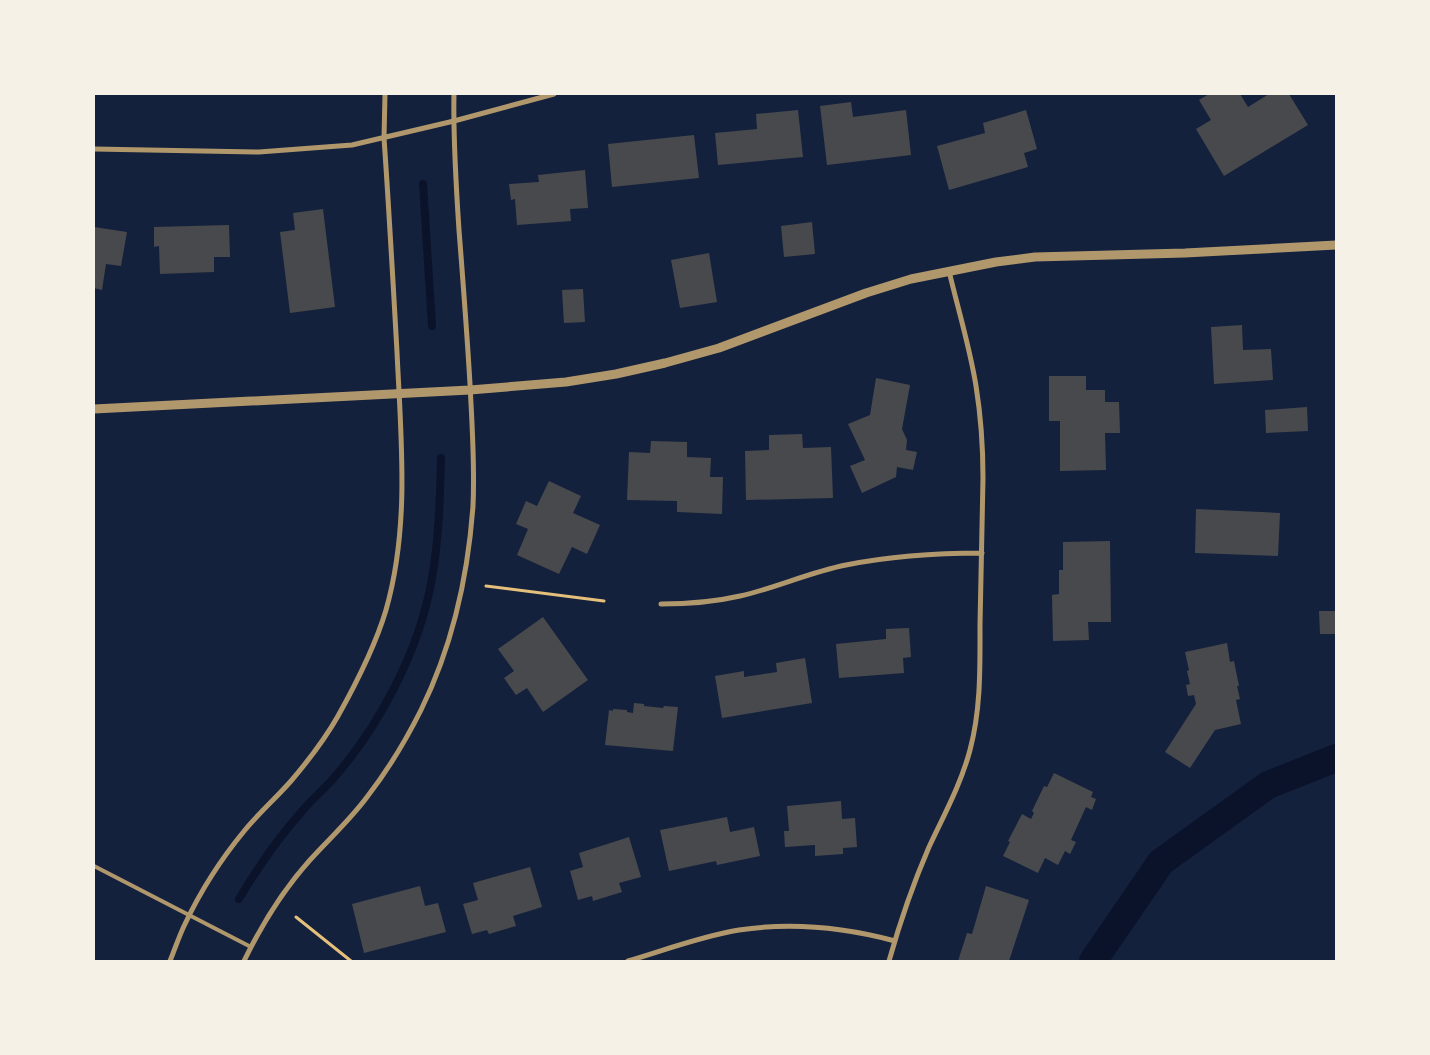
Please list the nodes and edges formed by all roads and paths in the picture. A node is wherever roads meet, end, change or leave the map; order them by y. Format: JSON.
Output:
{"nodes":[{"id":1,"x":385,"y":94,"type":"edge"},
{"id":2,"x":454,"y":94,"type":"edge"},
{"id":3,"x":554,"y":94,"type":"edge"},
{"id":4,"x":454,"y":121,"type":"junction"},
{"id":5,"x":384,"y":138,"type":"junction"},
{"id":6,"x":94,"y":149,"type":"edge"},
{"id":7,"x":1336,"y":245,"type":"edge"},
{"id":8,"x":949,"y":270,"type":"junction"},
{"id":9,"x":470,"y":390,"type":"junction"},
{"id":10,"x":399,"y":393,"type":"junction"},
{"id":11,"x":94,"y":409,"type":"edge"},
{"id":12,"x":982,"y":553,"type":"junction"},
{"id":13,"x":486,"y":586,"type":"dead end"},
{"id":14,"x":604,"y":601,"type":"dead end"},
{"id":15,"x":661,"y":604,"type":"dead end"},
{"id":16,"x":94,"y":866,"type":"edge"},
{"id":17,"x":190,"y":915,"type":"junction"},
{"id":18,"x":296,"y":917,"type":"dead end"},
{"id":19,"x":895,"y":941,"type":"junction"},
{"id":20,"x":251,"y":947,"type":"junction"},
{"id":21,"x":170,"y":961,"type":"edge"},
{"id":22,"x":244,"y":961,"type":"edge"},
{"id":23,"x":351,"y":961,"type":"edge"},
{"id":24,"x":628,"y":961,"type":"edge"},
{"id":25,"x":890,"y":961,"type":"edge"}],
"edges":[{"from":1,"to":5,"type":"street"},
{"from":2,"to":4,"type":"street"},
{"from":3,"to":4,"type":"street"},
{"from":4,"to":5,"type":"street"},
{"from":4,"to":9,"type":"street"},
{"from":5,"to":6,"type":"street"},
{"from":5,"to":10,"type":"street"},
{"from":7,"to":8,"type":"street"},
{"from":8,"to":9,"type":"street"},
{"from":8,"to":12,"type":"street"},
{"from":9,"to":10,"type":"street"},
{"from":9,"to":20,"type":"street"},
{"from":10,"to":11,"type":"street"},
{"from":10,"to":17,"type":"street"},
{"from":12,"to":15,"type":"street"},
{"from":12,"to":19,"type":"street"},
{"from":13,"to":14,"type":"path"},
{"from":16,"to":17,"type":"lane"},
{"from":17,"to":20,"type":"lane"},
{"from":17,"to":21,"type":"street"},
{"from":18,"to":23,"type":"path"},
{"from":19,"to":24,"type":"street"},
{"from":19,"to":25,"type":"street"},
{"from":20,"to":22,"type":"street"}]}
